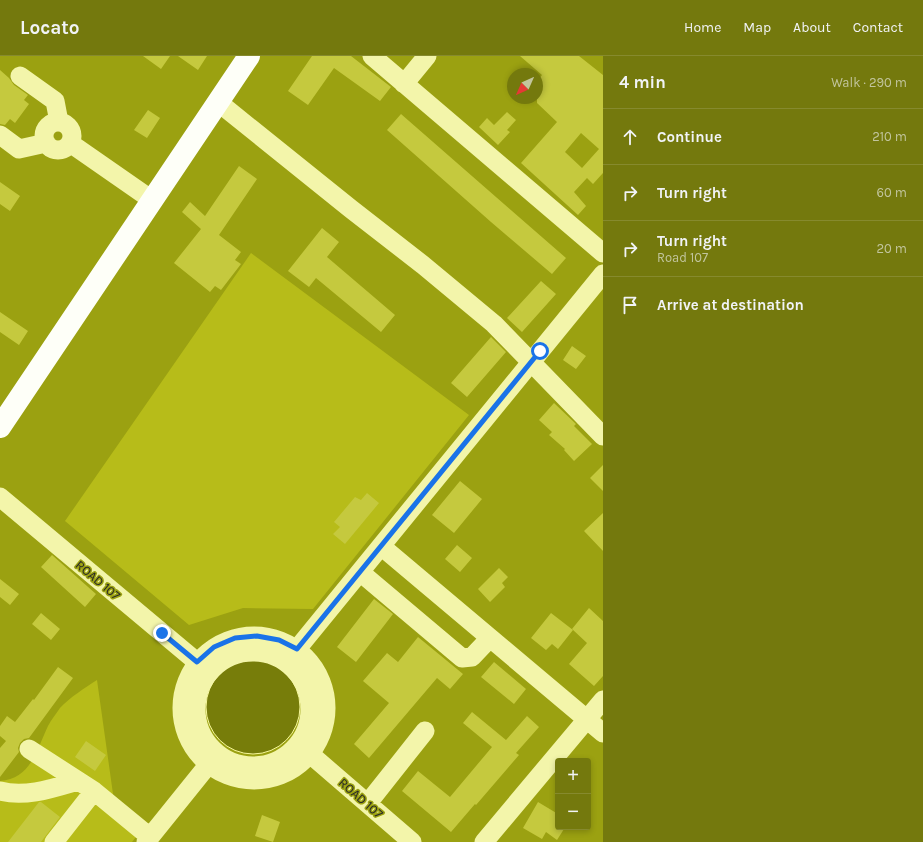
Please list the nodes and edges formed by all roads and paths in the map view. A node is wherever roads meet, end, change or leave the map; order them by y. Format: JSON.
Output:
{"nodes":[{"id":1,"x":249,"y":56,"type":"edge"},
{"id":2,"x":372,"y":56,"type":"edge"},
{"id":3,"x":427,"y":56,"type":"edge"},
{"id":4,"x":20,"y":76,"type":"dead end"},
{"id":5,"x":404,"y":84,"type":"junction"},
{"id":6,"x":218,"y":102,"type":"junction"},
{"id":7,"x":59,"y":122,"type":"junction"},
{"id":8,"x":0,"y":135,"type":"edge"},
{"id":9,"x":46,"y":143,"type":"junction"},
{"id":10,"x":70,"y":143,"type":"junction"},
{"id":11,"x":152,"y":200,"type":"junction"},
{"id":12,"x":603,"y":253,"type":"edge"},
{"id":13,"x":603,"y":274,"type":"edge"},
{"id":14,"x":532,"y":362,"type":"junction"},
{"id":15,"x":0,"y":428,"type":"edge"},
{"id":16,"x":603,"y":436,"type":"edge"},
{"id":17,"x":0,"y":497,"type":"edge"},
{"id":18,"x":381,"y":546,"type":"junction"},
{"id":19,"x":360,"y":572,"type":"junction"},
{"id":20,"x":490,"y":638,"type":"junction"},
{"id":21,"x":297,"y":649,"type":"junction"},
{"id":22,"x":197,"y":662,"type":"junction"},
{"id":23,"x":603,"y":700,"type":"edge"},
{"id":24,"x":196,"y":709,"type":"joint"},
{"id":25,"x":587,"y":719,"type":"junction"},
{"id":26,"x":425,"y":731,"type":"dead end"},
{"id":27,"x":603,"y":733,"type":"edge"},
{"id":28,"x":29,"y":749,"type":"dead end"},
{"id":29,"x":310,"y":754,"type":"junction"},
{"id":30,"x":208,"y":765,"type":"junction"},
{"id":31,"x":86,"y":786,"type":"junction"},
{"id":32,"x":0,"y":791,"type":"edge"},
{"id":33,"x":368,"y":803,"type":"junction"},
{"id":34,"x":148,"y":839,"type":"edge"},
{"id":35,"x":54,"y":842,"type":"edge"},
{"id":36,"x":412,"y":842,"type":"edge"},
{"id":37,"x":484,"y":842,"type":"edge"}],
"edges":[{"from":1,"to":6,"type":"main road"},
{"from":2,"to":5,"type":"street"},
{"from":3,"to":5,"type":"street"},
{"from":4,"to":7,"type":"street"},
{"from":5,"to":12,"type":"street"},
{"from":6,"to":11,"type":"main road"},
{"from":6,"to":14,"type":"street"},
{"from":7,"to":9,"type":"street"},
{"from":7,"to":10,"type":"street"},
{"from":8,"to":9,"type":"street"},
{"from":9,"to":10,"type":"street"},
{"from":10,"to":11,"type":"street"},
{"from":11,"to":15,"type":"main road"},
{"from":13,"to":14,"type":"street"},
{"from":14,"to":16,"type":"street"},
{"from":14,"to":18,"type":"street"},
{"from":17,"to":22,"type":"street","name":"ROAD 107"},
{"from":18,"to":19,"type":"street"},
{"from":18,"to":20,"type":"street"},
{"from":19,"to":20,"type":"street"},
{"from":19,"to":21,"type":"street"},
{"from":20,"to":25,"type":"street"},
{"from":21,"to":22,"type":"street"},
{"from":21,"to":29,"type":"street"},
{"from":22,"to":30,"type":"street"},
{"from":23,"to":25,"type":"street"},
{"from":24,"to":24,"type":"street"},
{"from":25,"to":27,"type":"street"},
{"from":25,"to":37,"type":"street"},
{"from":26,"to":33,"type":"street"},
{"from":28,"to":31,"type":"street"},
{"from":29,"to":30,"type":"street"},
{"from":29,"to":33,"type":"street","name":"ROAD 107"},
{"from":30,"to":34,"type":"street"},
{"from":31,"to":32,"type":"street"},
{"from":31,"to":34,"type":"street"},
{"from":31,"to":35,"type":"street"},
{"from":33,"to":36,"type":"street","name":"ROAD 107"}]}
